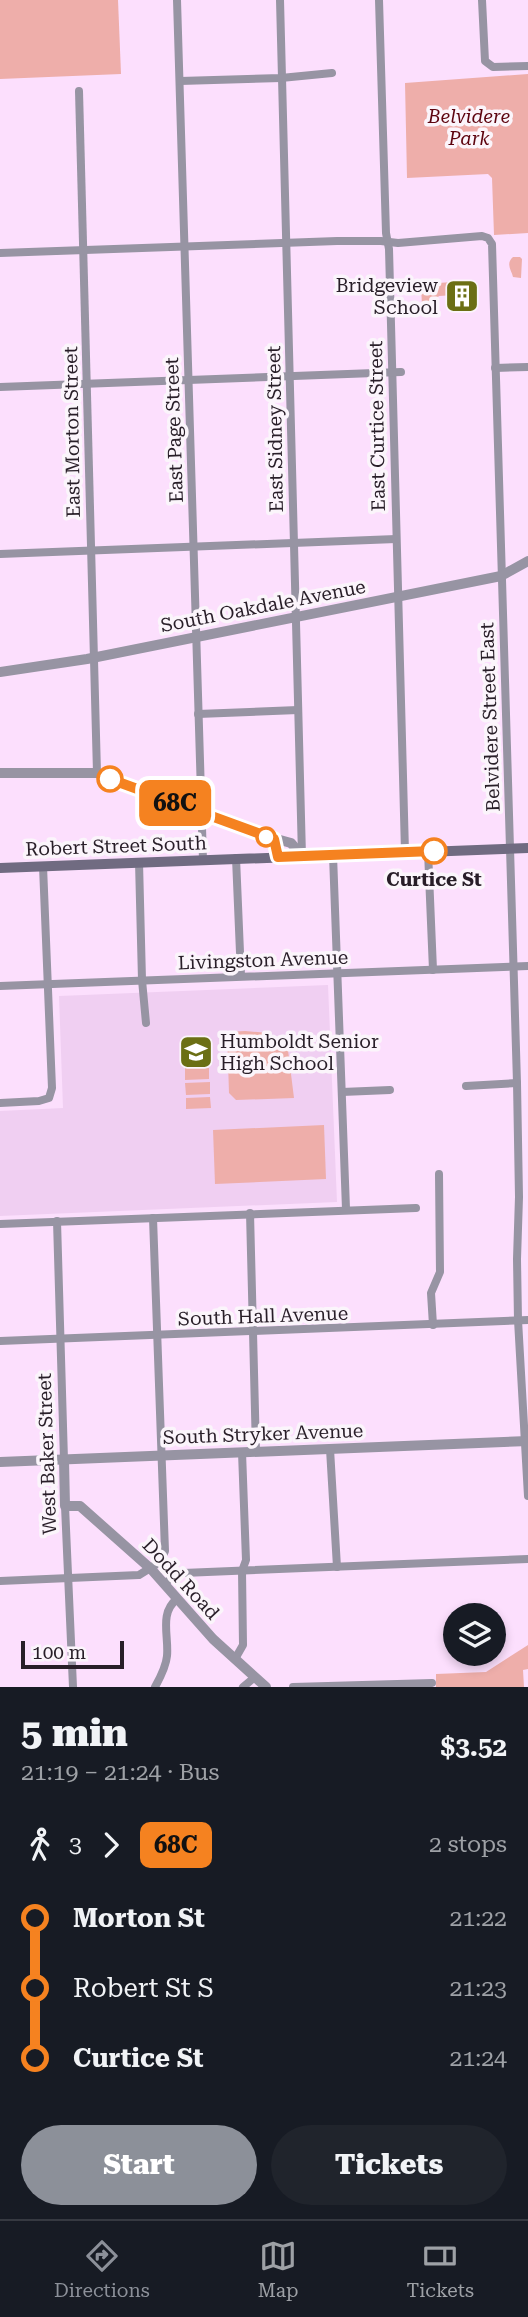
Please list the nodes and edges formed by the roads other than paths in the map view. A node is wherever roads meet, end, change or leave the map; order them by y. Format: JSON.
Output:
{"nodes":[{"id":1,"x":177,"y":0,"type":"edge"},
{"id":2,"x":280,"y":0,"type":"edge"},
{"id":3,"x":379,"y":0,"type":"edge"},
{"id":4,"x":481,"y":0,"type":"edge"},
{"id":5,"x":528,"y":66,"type":"edge"},
{"id":6,"x":331,"y":74,"type":"dead end"},
{"id":7,"x":281,"y":78,"type":"junction"},
{"id":8,"x":180,"y":81,"type":"junction"},
{"id":9,"x":79,"y":91,"type":"dead end"},
{"id":10,"x":388,"y":242,"type":"junction"},
{"id":11,"x":286,"y":243,"type":"junction"},
{"id":12,"x":184,"y":247,"type":"junction"},
{"id":13,"x":83,"y":251,"type":"junction"},
{"id":14,"x":0,"y":253,"type":"edge"},
{"id":15,"x":528,"y":366,"type":"edge"},
{"id":16,"x":495,"y":368,"type":"junction"},
{"id":17,"x":401,"y":372,"type":"dead end"},
{"id":18,"x":392,"y":373,"type":"junction"},
{"id":19,"x":290,"y":376,"type":"junction"},
{"id":20,"x":188,"y":380,"type":"junction"},
{"id":21,"x":86,"y":384,"type":"junction"},
{"id":22,"x":0,"y":387,"type":"edge"},
{"id":23,"x":396,"y":539,"type":"junction"},
{"id":24,"x":293,"y":543,"type":"junction"},
{"id":25,"x":193,"y":548,"type":"junction"},
{"id":26,"x":91,"y":551,"type":"junction"},
{"id":27,"x":0,"y":554,"type":"edge"},
{"id":28,"x":528,"y":561,"type":"edge"},
{"id":29,"x":502,"y":576,"type":"junction"},
{"id":30,"x":397,"y":597,"type":"junction"},
{"id":31,"x":296,"y":617,"type":"junction"},
{"id":32,"x":195,"y":637,"type":"junction"},
{"id":33,"x":94,"y":657,"type":"junction"},
{"id":34,"x":0,"y":673,"type":"edge"},
{"id":35,"x":298,"y":710,"type":"junction"},
{"id":36,"x":198,"y":714,"type":"junction"},
{"id":37,"x":0,"y":772,"type":"edge"},
{"id":38,"x":97,"y":773,"type":"junction"},
{"id":39,"x":202,"y":812,"type":"junction"},
{"id":40,"x":274,"y":839,"type":"junction"},
{"id":41,"x":528,"y":848,"type":"edge"},
{"id":42,"x":509,"y":849,"type":"junction"},
{"id":43,"x":428,"y":851,"type":"junction"},
{"id":44,"x":405,"y":852,"type":"junction"},
{"id":45,"x":333,"y":855,"type":"junction"},
{"id":46,"x":302,"y":856,"type":"junction"},
{"id":47,"x":278,"y":857,"type":"junction"},
{"id":48,"x":236,"y":858,"type":"junction"},
{"id":49,"x":203,"y":860,"type":"junction"},
{"id":50,"x":139,"y":862,"type":"junction"},
{"id":51,"x":43,"y":866,"type":"junction"},
{"id":52,"x":0,"y":868,"type":"edge"},
{"id":53,"x":528,"y":966,"type":"edge"},
{"id":54,"x":513,"y":967,"type":"junction"},
{"id":55,"x":433,"y":970,"type":"junction"},
{"id":56,"x":337,"y":974,"type":"junction"},
{"id":57,"x":241,"y":976,"type":"junction"},
{"id":58,"x":142,"y":980,"type":"junction"},
{"id":59,"x":46,"y":984,"type":"junction"},
{"id":60,"x":0,"y":986,"type":"edge"},
{"id":61,"x":146,"y":1023,"type":"dead end"},
{"id":62,"x":517,"y":1083,"type":"junction"},
{"id":63,"x":466,"y":1086,"type":"dead end"},
{"id":64,"x":390,"y":1090,"type":"dead end"},
{"id":65,"x":342,"y":1092,"type":"junction"},
{"id":66,"x":0,"y":1103,"type":"edge"},
{"id":67,"x":439,"y":1174,"type":"dead end"},
{"id":68,"x":416,"y":1208,"type":"dead end"},
{"id":69,"x":346,"y":1209,"type":"junction"},
{"id":70,"x":250,"y":1213,"type":"junction"},
{"id":71,"x":153,"y":1218,"type":"junction"},
{"id":72,"x":57,"y":1221,"type":"junction"},
{"id":73,"x":0,"y":1224,"type":"edge"},
{"id":74,"x":518,"y":1320,"type":"junction"},
{"id":75,"x":528,"y":1320,"type":"edge"},
{"id":76,"x":433,"y":1325,"type":"junction"},
{"id":77,"x":254,"y":1332,"type":"junction"},
{"id":78,"x":157,"y":1336,"type":"junction"},
{"id":79,"x":60,"y":1340,"type":"junction"},
{"id":80,"x":0,"y":1341,"type":"edge"},
{"id":81,"x":526,"y":1441,"type":"edge"},
{"id":82,"x":330,"y":1449,"type":"junction"},
{"id":83,"x":256,"y":1451,"type":"junction"},
{"id":84,"x":242,"y":1452,"type":"junction"},
{"id":85,"x":160,"y":1456,"type":"junction"},
{"id":86,"x":64,"y":1460,"type":"junction"},
{"id":87,"x":0,"y":1462,"type":"edge"},
{"id":88,"x":528,"y":1496,"type":"edge"},
{"id":89,"x":65,"y":1506,"type":"junction"},
{"id":90,"x":528,"y":1559,"type":"edge"},
{"id":91,"x":337,"y":1567,"type":"junction"},
{"id":92,"x":151,"y":1569,"type":"junction"},
{"id":93,"x":242,"y":1572,"type":"junction"},
{"id":94,"x":70,"y":1578,"type":"junction"},
{"id":95,"x":0,"y":1581,"type":"edge"},
{"id":96,"x":164,"y":1584,"type":"junction"},
{"id":97,"x":177,"y":1599,"type":"junction"},
{"id":98,"x":235,"y":1659,"type":"junction"},
{"id":99,"x":255,"y":1677,"type":"junction"},
{"id":100,"x":432,"y":1683,"type":"dead end"},
{"id":101,"x":372,"y":1686,"type":"edge"},
{"id":102,"x":74,"y":1687,"type":"edge"},
{"id":103,"x":155,"y":1687,"type":"edge"},
{"id":104,"x":243,"y":1687,"type":"edge"},
{"id":105,"x":266,"y":1687,"type":"edge"},
{"id":106,"x":293,"y":1687,"type":"edge"}],
"edges":[{"from":1,"to":8,"type":"street","name":"East Page Street"},
{"from":2,"to":7,"type":"street","name":"East Sidney Street"},
{"from":3,"to":10,"type":"street","name":"East Curtice Street"},
{"from":4,"to":5,"type":"street"},
{"from":6,"to":7,"type":"street"},
{"from":7,"to":8,"type":"street"},
{"from":7,"to":11,"type":"street","name":"East Sidney Street"},
{"from":8,"to":12,"type":"street","name":"East Page Street"},
{"from":9,"to":13,"type":"street","name":"East Morton Street"},
{"from":10,"to":11,"type":"street"},
{"from":10,"to":16,"type":"street","name":"Belvidere Street East"},
{"from":10,"to":18,"type":"street","name":"East Curtice Street"},
{"from":11,"to":12,"type":"street"},
{"from":11,"to":19,"type":"street","name":"East Sidney Street"},
{"from":12,"to":13,"type":"street"},
{"from":12,"to":20,"type":"street","name":"East Page Street"},
{"from":13,"to":14,"type":"street"},
{"from":13,"to":21,"type":"street","name":"East Morton Street"},
{"from":15,"to":16,"type":"street"},
{"from":16,"to":29,"type":"street","name":"Belvidere Street East"},
{"from":17,"to":18,"type":"street"},
{"from":18,"to":19,"type":"street"},
{"from":18,"to":23,"type":"street","name":"East Curtice Street"},
{"from":19,"to":20,"type":"street"},
{"from":19,"to":24,"type":"street","name":"East Sidney Street"},
{"from":20,"to":21,"type":"street"},
{"from":20,"to":25,"type":"street","name":"East Page Street"},
{"from":21,"to":22,"type":"street"},
{"from":21,"to":26,"type":"street","name":"East Morton Street"},
{"from":23,"to":24,"type":"street"},
{"from":23,"to":30,"type":"street","name":"East Curtice Street"},
{"from":24,"to":25,"type":"street"},
{"from":24,"to":31,"type":"street","name":"East Sidney Street"},
{"from":25,"to":26,"type":"street"},
{"from":25,"to":32,"type":"street","name":"East Page Street"},
{"from":26,"to":27,"type":"street"},
{"from":26,"to":33,"type":"street","name":"East Morton Street"},
{"from":28,"to":29,"type":"street","name":"South Oakdale Avenue"},
{"from":29,"to":30,"type":"street","name":"South Oakdale Avenue"},
{"from":29,"to":42,"type":"street","name":"Belvidere Street East"},
{"from":30,"to":31,"type":"street","name":"South Oakdale Avenue"},
{"from":30,"to":44,"type":"street","name":"East Curtice Street"},
{"from":31,"to":32,"type":"street","name":"South Oakdale Avenue"},
{"from":31,"to":35,"type":"street","name":"East Sidney Street"},
{"from":32,"to":33,"type":"street","name":"South Oakdale Avenue"},
{"from":32,"to":36,"type":"street","name":"East Page Street"},
{"from":33,"to":34,"type":"street","name":"South Oakdale Avenue"},
{"from":33,"to":38,"type":"street","name":"East Morton Street"},
{"from":35,"to":36,"type":"street"},
{"from":35,"to":46,"type":"street","name":"East Sidney Street"},
{"from":36,"to":39,"type":"street","name":"East Page Street"},
{"from":37,"to":38,"type":"street"},
{"from":38,"to":39,"type":"street"},
{"from":39,"to":40,"type":"street"},
{"from":39,"to":49,"type":"street","name":"East Page Street"},
{"from":40,"to":46,"type":"street"},
{"from":40,"to":47,"type":"street"},
{"from":41,"to":42,"type":"main road","name":"Robert Street South"},
{"from":42,"to":43,"type":"main road","name":"Robert Street South"},
{"from":42,"to":54,"type":"street","name":"Belvidere Street East"},
{"from":43,"to":44,"type":"main road","name":"Robert Street South"},
{"from":43,"to":55,"type":"street"},
{"from":44,"to":45,"type":"main road","name":"Robert Street South"},
{"from":45,"to":46,"type":"main road","name":"Robert Street South"},
{"from":45,"to":56,"type":"street"},
{"from":46,"to":47,"type":"main road","name":"Robert Street South"},
{"from":47,"to":48,"type":"main road","name":"Robert Street South"},
{"from":48,"to":49,"type":"main road","name":"Robert Street South"},
{"from":48,"to":57,"type":"street"},
{"from":49,"to":50,"type":"main road","name":"Robert Street South"},
{"from":50,"to":51,"type":"main road","name":"Robert Street South"},
{"from":50,"to":58,"type":"street"},
{"from":51,"to":52,"type":"main road","name":"Robert Street South"},
{"from":51,"to":59,"type":"street"},
{"from":53,"to":54,"type":"street","name":"Livingston Avenue"},
{"from":54,"to":55,"type":"street","name":"Livingston Avenue"},
{"from":54,"to":62,"type":"street","name":"Belvidere Street East"},
{"from":55,"to":56,"type":"street","name":"Livingston Avenue"},
{"from":56,"to":57,"type":"street","name":"Livingston Avenue"},
{"from":56,"to":65,"type":"street"},
{"from":57,"to":58,"type":"street","name":"Livingston Avenue"},
{"from":58,"to":59,"type":"street","name":"Livingston Avenue"},
{"from":58,"to":61,"type":"street"},
{"from":59,"to":60,"type":"street","name":"Livingston Avenue"},
{"from":59,"to":66,"type":"street"},
{"from":62,"to":63,"type":"street"},
{"from":62,"to":74,"type":"street","name":"Belvidere Street East"},
{"from":64,"to":65,"type":"street"},
{"from":65,"to":69,"type":"street"},
{"from":67,"to":76,"type":"street"},
{"from":68,"to":69,"type":"street"},
{"from":69,"to":70,"type":"street"},
{"from":70,"to":71,"type":"street"},
{"from":70,"to":77,"type":"street"},
{"from":71,"to":72,"type":"street"},
{"from":71,"to":78,"type":"street"},
{"from":72,"to":73,"type":"street"},
{"from":72,"to":79,"type":"street","name":"West Baker Street"},
{"from":74,"to":75,"type":"street","name":"South Hall Avenue"},
{"from":74,"to":76,"type":"street","name":"South Hall Avenue"},
{"from":74,"to":81,"type":"street","name":"Belvidere Street East"},
{"from":76,"to":77,"type":"street","name":"South Hall Avenue"},
{"from":77,"to":78,"type":"street","name":"South Hall Avenue"},
{"from":77,"to":83,"type":"street"},
{"from":78,"to":79,"type":"street","name":"South Hall Avenue"},
{"from":78,"to":85,"type":"street"},
{"from":79,"to":80,"type":"street","name":"South Hall Avenue"},
{"from":79,"to":86,"type":"street","name":"West Baker Street"},
{"from":81,"to":82,"type":"street","name":"South Stryker Avenue"},
{"from":81,"to":88,"type":"street","name":"Belvidere Street East"},
{"from":82,"to":83,"type":"street","name":"South Stryker Avenue"},
{"from":82,"to":91,"type":"street"},
{"from":83,"to":84,"type":"street","name":"South Stryker Avenue"},
{"from":84,"to":85,"type":"street","name":"South Stryker Avenue"},
{"from":84,"to":93,"type":"street"},
{"from":85,"to":86,"type":"street","name":"South Stryker Avenue"},
{"from":85,"to":92,"type":"street"},
{"from":86,"to":87,"type":"street","name":"South Stryker Avenue"},
{"from":86,"to":89,"type":"street","name":"West Baker Street"},
{"from":89,"to":92,"type":"street","name":"Dodd Road"},
{"from":89,"to":94,"type":"street","name":"West Baker Street"},
{"from":90,"to":91,"type":"street"},
{"from":91,"to":93,"type":"street"},
{"from":92,"to":94,"type":"street"},
{"from":92,"to":96,"type":"street","name":"Dodd Road"},
{"from":93,"to":96,"type":"street"},
{"from":93,"to":98,"type":"street"},
{"from":94,"to":95,"type":"street"},
{"from":94,"to":102,"type":"street","name":"West Baker Street"},
{"from":96,"to":97,"type":"street","name":"Dodd Road"},
{"from":97,"to":98,"type":"street","name":"Dodd Road"},
{"from":97,"to":103,"type":"street"},
{"from":98,"to":99,"type":"street","name":"Dodd Road"},
{"from":99,"to":104,"type":"street"},
{"from":99,"to":105,"type":"street","name":"Dodd Road"},
{"from":100,"to":101,"type":"street"},
{"from":101,"to":106,"type":"street"}]}
